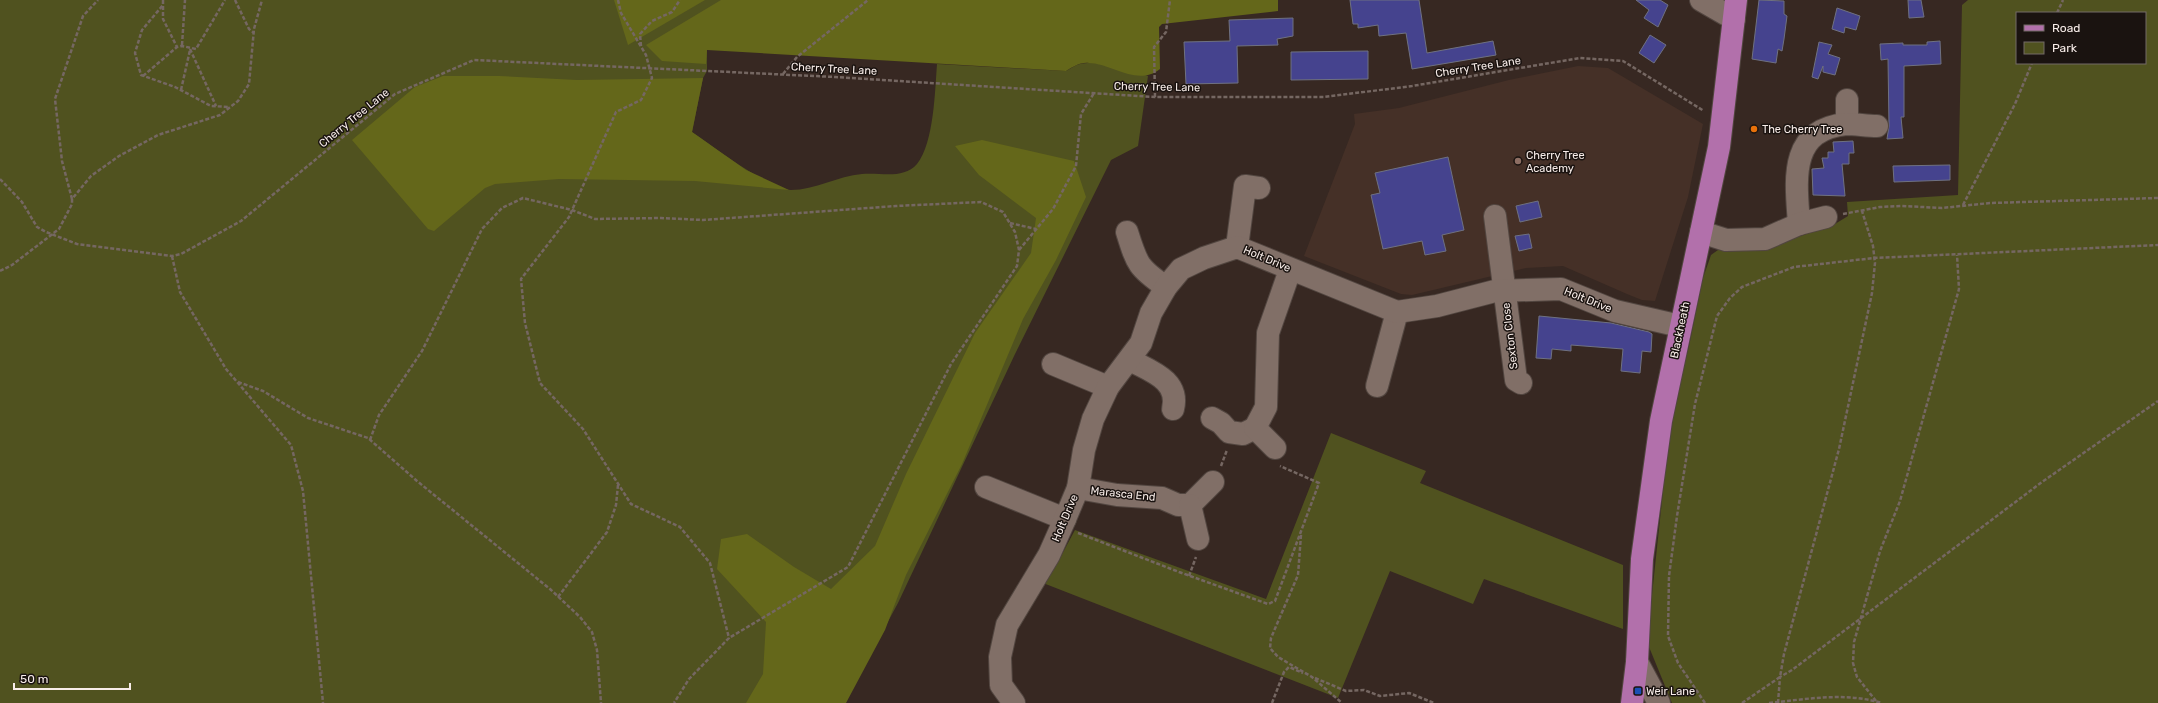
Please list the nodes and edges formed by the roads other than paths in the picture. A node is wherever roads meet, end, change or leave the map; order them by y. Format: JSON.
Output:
{"nodes":[{"id":1,"x":1701,"y":0,"type":"edge"},
{"id":2,"x":1735,"y":9,"type":"edge"},
{"id":3,"x":1847,"y":100,"type":"dead end"},
{"id":4,"x":1848,"y":124,"type":"junction"},
{"id":5,"x":1877,"y":126,"type":"dead end"},
{"id":6,"x":1259,"y":188,"type":"dead end"},
{"id":7,"x":1496,"y":216,"type":"dead end"},
{"id":8,"x":1826,"y":217,"type":"road end"},
{"id":9,"x":1800,"y":224,"type":"junction"},
{"id":10,"x":1127,"y":232,"type":"dead end"},
{"id":11,"x":1701,"y":232,"type":"junction"},
{"id":12,"x":1237,"y":247,"type":"junction"},
{"id":13,"x":1290,"y":270,"type":"junction"},
{"id":14,"x":1166,"y":287,"type":"junction"},
{"id":15,"x":1505,"y":291,"type":"junction"},
{"id":16,"x":1397,"y":312,"type":"junction"},
{"id":17,"x":1680,"y":326,"type":"junction"},
{"id":18,"x":1130,"y":360,"type":"junction"},
{"id":19,"x":1053,"y":364,"type":"dead end"},
{"id":20,"x":1514,"y":380,"type":"dead end"},
{"id":21,"x":1377,"y":386,"type":"dead end"},
{"id":22,"x":1108,"y":387,"type":"junction"},
{"id":23,"x":1173,"y":409,"type":"dead end"},
{"id":24,"x":1212,"y":418,"type":"dead end"},
{"id":25,"x":1255,"y":428,"type":"junction"},
{"id":26,"x":1275,"y":448,"type":"road end"},
{"id":27,"x":1213,"y":482,"type":"road end"},
{"id":28,"x":986,"y":487,"type":"dead end"},
{"id":29,"x":1078,"y":488,"type":"junction"},
{"id":30,"x":1190,"y":505,"type":"junction"},
{"id":31,"x":1063,"y":522,"type":"junction"},
{"id":32,"x":1198,"y":540,"type":"dead end"},
{"id":33,"x":1637,"y":662,"type":"junction"},
{"id":34,"x":1014,"y":703,"type":"edge"},
{"id":35,"x":1632,"y":703,"type":"edge"},
{"id":36,"x":1659,"y":703,"type":"edge"}],
"edges":[{"from":1,"to":2,"type":"street"},
{"from":2,"to":11,"type":"main road","name":"Blackheath"},
{"from":3,"to":4,"type":"street"},
{"from":4,"to":5,"type":"street"},
{"from":4,"to":9,"type":"street"},
{"from":6,"to":12,"type":"street"},
{"from":7,"to":15,"type":"street","name":"Sexton Close"},
{"from":8,"to":9,"type":"street"},
{"from":9,"to":11,"type":"street"},
{"from":10,"to":14,"type":"street"},
{"from":11,"to":17,"type":"main road","name":"Blackheath"},
{"from":12,"to":13,"type":"street","name":"Holt Drive"},
{"from":12,"to":14,"type":"street","name":"Holt Drive"},
{"from":13,"to":16,"type":"street","name":"Holt Drive"},
{"from":13,"to":25,"type":"street"},
{"from":14,"to":18,"type":"street","name":"Holt Drive"},
{"from":15,"to":16,"type":"street","name":"Holt Drive"},
{"from":15,"to":17,"type":"street","name":"Holt Drive"},
{"from":15,"to":20,"type":"street","name":"Sexton Close"},
{"from":16,"to":21,"type":"street"},
{"from":17,"to":33,"type":"main road","name":"Blackheath"},
{"from":18,"to":22,"type":"street","name":"Holt Drive"},
{"from":18,"to":23,"type":"street"},
{"from":19,"to":22,"type":"street"},
{"from":22,"to":29,"type":"street","name":"Holt Drive"},
{"from":24,"to":25,"type":"street"},
{"from":25,"to":26,"type":"street"},
{"from":27,"to":30,"type":"street"},
{"from":28,"to":31,"type":"street"},
{"from":29,"to":30,"type":"street","name":"Marasca End"},
{"from":29,"to":31,"type":"street","name":"Holt Drive"},
{"from":30,"to":32,"type":"street"},
{"from":31,"to":34,"type":"street","name":"Holt Drive"},
{"from":33,"to":35,"type":"main road","name":"Blackheath"},
{"from":33,"to":36,"type":"street"}]}
